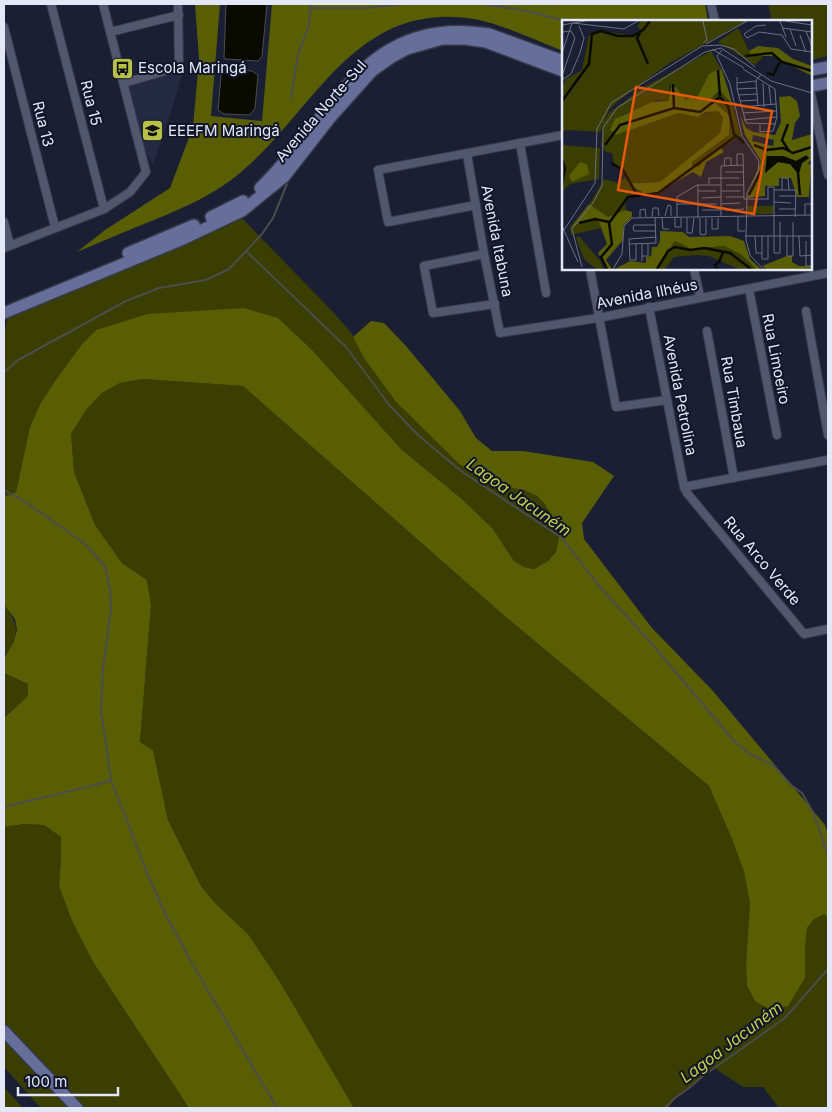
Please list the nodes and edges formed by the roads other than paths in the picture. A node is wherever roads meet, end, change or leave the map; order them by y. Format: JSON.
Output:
{"nodes":[{"id":1,"x":51,"y":4,"type":"edge"},
{"id":2,"x":103,"y":4,"type":"edge"},
{"id":3,"x":178,"y":4,"type":"edge"},
{"id":4,"x":711,"y":4,"type":"edge"},
{"id":5,"x":179,"y":15,"type":"junction"},
{"id":6,"x":714,"y":20,"type":"edge"},
{"id":7,"x":4,"y":27,"type":"edge"},
{"id":8,"x":110,"y":32,"type":"junction"},
{"id":9,"x":8,"y":60,"type":"edge"},
{"id":10,"x":562,"y":61,"type":"edge"},
{"id":11,"x":828,"y":67,"type":"edge"},
{"id":12,"x":812,"y":70,"type":"edge"},
{"id":13,"x":562,"y":71,"type":"edge"},
{"id":14,"x":124,"y":83,"type":"junction"},
{"id":15,"x":828,"y":83,"type":"edge"},
{"id":16,"x":812,"y":86,"type":"edge"},
{"id":17,"x":812,"y":99,"type":"edge"},
{"id":18,"x":562,"y":135,"type":"edge"},
{"id":19,"x":520,"y":143,"type":"junction"},
{"id":20,"x":467,"y":154,"type":"junction"},
{"id":21,"x":828,"y":175,"type":"edge"},
{"id":22,"x":476,"y":205,"type":"junction"},
{"id":23,"x":104,"y":209,"type":"junction"},
{"id":24,"x":4,"y":222,"type":"edge"},
{"id":25,"x":55,"y":227,"type":"junction"},
{"id":26,"x":7,"y":247,"type":"edge"},
{"id":27,"x":484,"y":254,"type":"junction"},
{"id":28,"x":590,"y":270,"type":"edge"},
{"id":29,"x":694,"y":270,"type":"edge"},
{"id":30,"x":798,"y":270,"type":"edge"},
{"id":31,"x":828,"y":273,"type":"edge"},
{"id":32,"x":799,"y":278,"type":"junction"},
{"id":33,"x":749,"y":289,"type":"junction"},
{"id":34,"x":546,"y":293,"type":"dead end"},
{"id":35,"x":700,"y":297,"type":"junction"},
{"id":36,"x":495,"y":304,"type":"junction"},
{"id":37,"x":4,"y":305,"type":"edge"},
{"id":38,"x":649,"y":307,"type":"junction"},
{"id":39,"x":806,"y":312,"type":"dead end"},
{"id":40,"x":4,"y":314,"type":"edge"},
{"id":41,"x":598,"y":318,"type":"junction"},
{"id":42,"x":707,"y":331,"type":"dead end"},
{"id":43,"x":500,"y":333,"type":"joint"},
{"id":44,"x":667,"y":400,"type":"junction"},
{"id":45,"x":777,"y":435,"type":"dead end"},
{"id":46,"x":828,"y":435,"type":"edge"},
{"id":47,"x":828,"y":460,"type":"edge"},
{"id":48,"x":734,"y":478,"type":"junction"},
{"id":49,"x":684,"y":487,"type":"junction"},
{"id":50,"x":828,"y":629,"type":"edge"},
{"id":51,"x":4,"y":1031,"type":"edge"},
{"id":52,"x":77,"y":1108,"type":"edge"}],
"edges":[{"from":1,"to":23,"type":"street","name":"Rua 15"},
{"from":2,"to":8,"type":"street"},
{"from":3,"to":5,"type":"street"},
{"from":4,"to":6,"type":"street"},
{"from":5,"to":8,"type":"street"},
{"from":5,"to":14,"type":"street"},
{"from":7,"to":9,"type":"street","name":"Rua 13"},
{"from":8,"to":14,"type":"street"},
{"from":9,"to":25,"type":"street","name":"Rua 13"},
{"from":10,"to":37,"type":"main road","name":"Avenida Norte-Sul"},
{"from":11,"to":12,"type":"main road"},
{"from":13,"to":40,"type":"main road","name":"Avenida Norte-Sul"},
{"from":14,"to":23,"type":"street"},
{"from":15,"to":16,"type":"main road"},
{"from":17,"to":21,"type":"street"},
{"from":18,"to":19,"type":"street"},
{"from":19,"to":20,"type":"street"},
{"from":19,"to":34,"type":"street"},
{"from":20,"to":22,"type":"street","name":"Avenida Itabuna"},
{"from":20,"to":22,"type":"street"},
{"from":22,"to":27,"type":"street","name":"Avenida Itabuna"},
{"from":23,"to":25,"type":"street"},
{"from":24,"to":26,"type":"street"},
{"from":25,"to":26,"type":"street"},
{"from":27,"to":36,"type":"street","name":"Avenida Itabuna"},
{"from":27,"to":36,"type":"street"},
{"from":28,"to":41,"type":"street"},
{"from":29,"to":35,"type":"street"},
{"from":30,"to":32,"type":"street"},
{"from":31,"to":32,"type":"street","name":"Avenida Ilhéus"},
{"from":32,"to":33,"type":"street","name":"Avenida Ilhéus"},
{"from":33,"to":35,"type":"street","name":"Avenida Ilhéus"},
{"from":33,"to":45,"type":"street","name":"Rua Limoeiro"},
{"from":35,"to":38,"type":"street","name":"Avenida Ilhéus"},
{"from":36,"to":43,"type":"street","name":"Avenida Itabuna"},
{"from":38,"to":41,"type":"street","name":"Avenida Ilhéus"},
{"from":38,"to":44,"type":"street","name":"Avenida Petrolina"},
{"from":39,"to":46,"type":"street"},
{"from":41,"to":43,"type":"street","name":"Avenida Ilhéus"},
{"from":41,"to":44,"type":"street"},
{"from":42,"to":48,"type":"street","name":"Rua Timbaua"},
{"from":44,"to":49,"type":"street","name":"Avenida Petrolina"},
{"from":47,"to":48,"type":"street"},
{"from":48,"to":49,"type":"street"},
{"from":49,"to":50,"type":"street","name":"Rua Arco Verde"},
{"from":51,"to":52,"type":"main road"}]}
